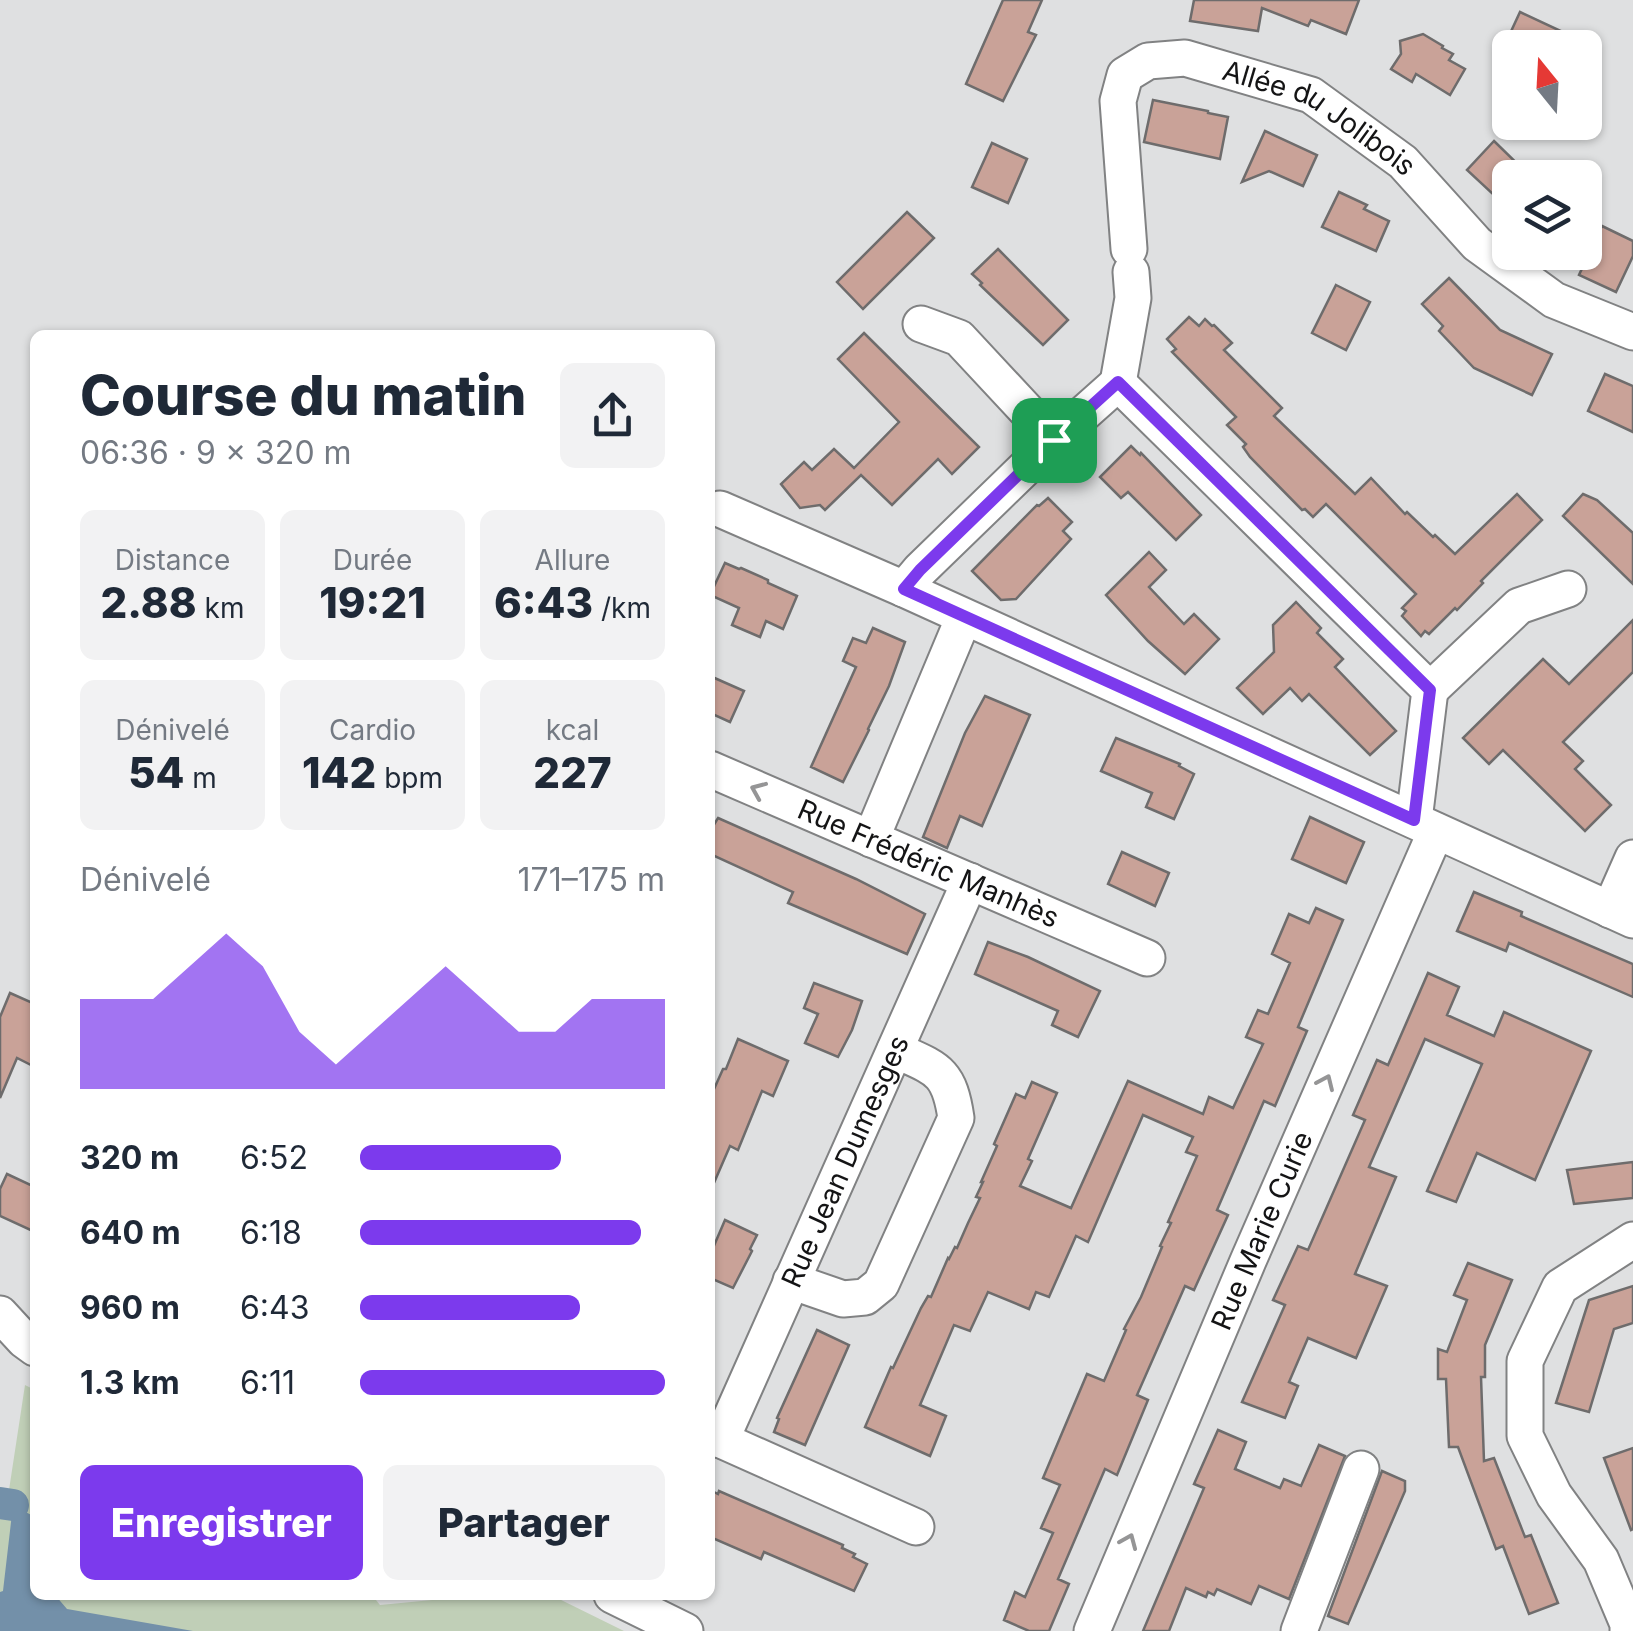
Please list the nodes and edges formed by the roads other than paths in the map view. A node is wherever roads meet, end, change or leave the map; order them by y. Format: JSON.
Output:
{"nodes":[{"id":1,"x":921,"y":324,"type":"dead end"},
{"id":2,"x":1633,"y":332,"type":"edge"},
{"id":3,"x":1118,"y":382,"type":"junction"},
{"id":4,"x":1054,"y":440,"type":"junction"},
{"id":5,"x":720,"y":509,"type":"dead end"},
{"id":6,"x":904,"y":589,"type":"junction"},
{"id":7,"x":1568,"y":589,"type":"dead end"},
{"id":8,"x":964,"y":617,"type":"junction"},
{"id":9,"x":1430,"y":690,"type":"junction"},
{"id":10,"x":715,"y":771,"type":"edge"},
{"id":11,"x":1425,"y":825,"type":"junction"},
{"id":12,"x":871,"y":838,"type":"junction"},
{"id":13,"x":1633,"y":858,"type":"edge"},
{"id":14,"x":970,"y":881,"type":"junction"},
{"id":15,"x":1621,"y":915,"type":"edge"},
{"id":16,"x":1147,"y":958,"type":"dead end"},
{"id":17,"x":895,"y":1050,"type":"junction"},
{"id":18,"x":1633,"y":1240,"type":"edge"},
{"id":19,"x":791,"y":1282,"type":"junction"},
{"id":20,"x":0,"y":1314,"type":"edge"},
{"id":21,"x":30,"y":1344,"type":"edge"},
{"id":22,"x":715,"y":1437,"type":"edge"},
{"id":23,"x":1361,"y":1469,"type":"dead end"},
{"id":24,"x":916,"y":1527,"type":"dead end"},
{"id":25,"x":622,"y":1600,"type":"edge"},
{"id":26,"x":684,"y":1631,"type":"edge"},
{"id":27,"x":1092,"y":1631,"type":"edge"},
{"id":28,"x":1299,"y":1631,"type":"edge"},
{"id":29,"x":1628,"y":1631,"type":"edge"}],
"edges":[{"from":1,"to":4,"type":"street"},
{"from":2,"to":3,"type":"street","name":"Allée du Jolibois"},
{"from":3,"to":4,"type":"street"},
{"from":3,"to":9,"type":"street"},
{"from":4,"to":6,"type":"street"},
{"from":5,"to":6,"type":"street"},
{"from":6,"to":8,"type":"street"},
{"from":7,"to":9,"type":"street"},
{"from":8,"to":11,"type":"street"},
{"from":8,"to":12,"type":"street"},
{"from":9,"to":11,"type":"street","name":"Rue Marie Curie"},
{"from":12,"to":10,"type":"street","name":"Rue Frédéric Manhès","one_way":true},
{"from":11,"to":15,"type":"street"},
{"from":27,"to":11,"type":"street","name":"Rue Marie Curie","one_way":true},
{"from":12,"to":14,"type":"street","name":"Rue Frédéric Manhès"},
{"from":13,"to":15,"type":"street"},
{"from":14,"to":16,"type":"street","name":"Rue Frédéric Manhès"},
{"from":14,"to":17,"type":"street","name":"Rue Jean Dumesges"},
{"from":17,"to":19,"type":"street","name":"Rue Jean Dumesges"},
{"from":17,"to":19,"type":"street"},
{"from":18,"to":29,"type":"street"},
{"from":19,"to":22,"type":"street","name":"Rue Jean Dumesges"},
{"from":20,"to":21,"type":"street"},
{"from":22,"to":24,"type":"street"},
{"from":23,"to":28,"type":"street"},
{"from":25,"to":26,"type":"street"}]}
